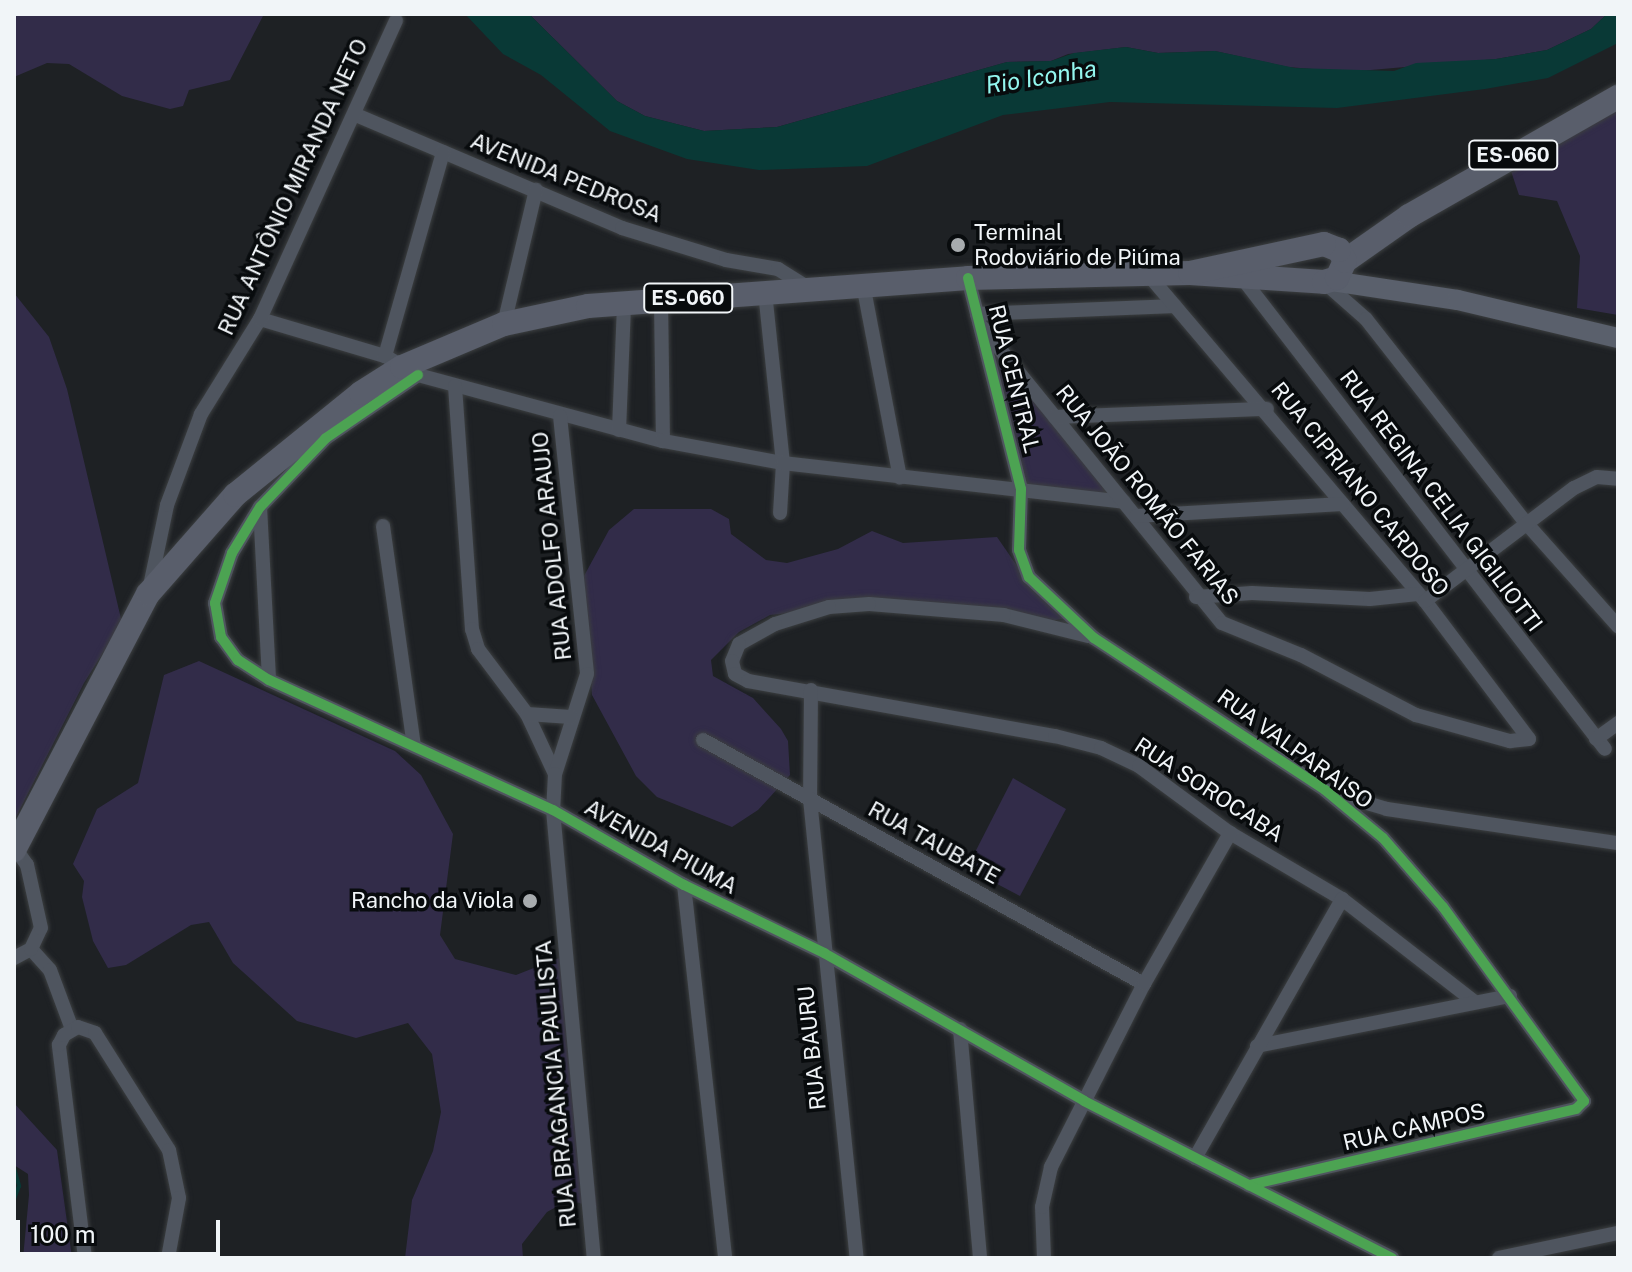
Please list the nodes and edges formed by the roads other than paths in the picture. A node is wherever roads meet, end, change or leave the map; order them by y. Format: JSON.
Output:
{"nodes":[{"id":1,"x":396,"y":21,"type":"dead end"},
{"id":2,"x":1618,"y":97,"type":"edge"},
{"id":3,"x":356,"y":115,"type":"junction"},
{"id":4,"x":443,"y":152,"type":"junction"},
{"id":5,"x":536,"y":190,"type":"junction"},
{"id":6,"x":1409,"y":216,"type":"junction"},
{"id":7,"x":1321,"y":245,"type":"junction"},
{"id":8,"x":1190,"y":273,"type":"junction"},
{"id":9,"x":1332,"y":274,"type":"junction"},
{"id":10,"x":1149,"y":275,"type":"junction"},
{"id":11,"x":968,"y":278,"type":"junction"},
{"id":12,"x":1243,"y":279,"type":"junction"},
{"id":13,"x":863,"y":284,"type":"junction"},
{"id":14,"x":807,"y":287,"type":"junction"},
{"id":15,"x":765,"y":292,"type":"junction"},
{"id":16,"x":661,"y":300,"type":"junction"},
{"id":17,"x":624,"y":305,"type":"junction"},
{"id":18,"x":1175,"y":306,"type":"junction"},
{"id":19,"x":260,"y":319,"type":"junction"},
{"id":20,"x":978,"y":319,"type":"junction"},
{"id":21,"x":504,"y":324,"type":"junction"},
{"id":22,"x":1618,"y":338,"type":"edge"},
{"id":23,"x":401,"y":366,"type":"junction"},
{"id":24,"x":455,"y":386,"type":"junction"},
{"id":25,"x":1267,"y":409,"type":"junction"},
{"id":26,"x":560,"y":416,"type":"junction"},
{"id":27,"x":1055,"y":417,"type":"junction"},
{"id":28,"x":619,"y":430,"type":"junction"},
{"id":29,"x":663,"y":441,"type":"junction"},
{"id":30,"x":783,"y":463,"type":"junction"},
{"id":31,"x":900,"y":478,"type":"junction"},
{"id":32,"x":1618,"y":479,"type":"edge"},
{"id":33,"x":1021,"y":489,"type":"junction"},
{"id":34,"x":1124,"y":502,"type":"junction"},
{"id":35,"x":1343,"y":504,"type":"junction"},
{"id":36,"x":260,"y":507,"type":"junction"},
{"id":37,"x":780,"y":513,"type":"dead end"},
{"id":38,"x":1136,"y":516,"type":"junction"},
{"id":39,"x":1527,"y":524,"type":"junction"},
{"id":40,"x":383,"y":526,"type":"dead end"},
{"id":41,"x":1467,"y":569,"type":"junction"},
{"id":42,"x":148,"y":594,"type":"junction"},
{"id":43,"x":1196,"y":597,"type":"junction"},
{"id":44,"x":1422,"y":597,"type":"junction"},
{"id":45,"x":1618,"y":626,"type":"edge"},
{"id":46,"x":1094,"y":638,"type":"junction"},
{"id":47,"x":269,"y":680,"type":"junction"},
{"id":48,"x":811,"y":690,"type":"junction"},
{"id":49,"x":527,"y":714,"type":"junction"},
{"id":50,"x":571,"y":717,"type":"junction"},
{"id":51,"x":1618,"y":723,"type":"edge"},
{"id":52,"x":1529,"y":739,"type":"joint"},
{"id":53,"x":703,"y":740,"type":"dead end"},
{"id":54,"x":414,"y":746,"type":"junction"},
{"id":55,"x":555,"y":774,"type":"junction"},
{"id":56,"x":1325,"y":790,"type":"junction"},
{"id":57,"x":810,"y":799,"type":"junction"},
{"id":58,"x":553,"y":810,"type":"junction"},
{"id":59,"x":1230,"y":833,"type":"junction"},
{"id":60,"x":1618,"y":843,"type":"edge"},
{"id":61,"x":14,"y":849,"type":"edge"},
{"id":62,"x":684,"y":885,"type":"junction"},
{"id":63,"x":1342,"y":899,"type":"junction"},
{"id":64,"x":31,"y":949,"type":"junction"},
{"id":65,"x":824,"y":953,"type":"junction"},
{"id":66,"x":14,"y":958,"type":"edge"},
{"id":67,"x":1144,"y":984,"type":"junction"},
{"id":68,"x":1510,"y":996,"type":"junction"},
{"id":69,"x":1475,"y":1002,"type":"junction"},
{"id":70,"x":72,"y":1029,"type":"junction"},
{"id":71,"x":960,"y":1029,"type":"junction"},
{"id":72,"x":1257,"y":1046,"type":"junction"},
{"id":73,"x":1084,"y":1101,"type":"junction"},
{"id":74,"x":1584,"y":1101,"type":"joint"},
{"id":75,"x":1195,"y":1158,"type":"junction"},
{"id":76,"x":1249,"y":1185,"type":"junction"},
{"id":77,"x":1618,"y":1233,"type":"edge"},
{"id":78,"x":85,"y":1258,"type":"edge"},
{"id":79,"x":168,"y":1258,"type":"edge"},
{"id":80,"x":594,"y":1258,"type":"edge"},
{"id":81,"x":725,"y":1258,"type":"edge"},
{"id":82,"x":857,"y":1258,"type":"edge"},
{"id":83,"x":980,"y":1258,"type":"edge"},
{"id":84,"x":1044,"y":1258,"type":"edge"},
{"id":85,"x":1392,"y":1258,"type":"edge"},
{"id":86,"x":1499,"y":1258,"type":"edge"}],
"edges":[{"from":1,"to":3,"type":"street","name":"RUA ANTÔNIO MIRANDA NETO"},
{"from":2,"to":6,"type":"main road","number":"ES-060"},
{"from":3,"to":4,"type":"street","name":"AVENIDA PEDROSA"},
{"from":3,"to":19,"type":"street","name":"RUA ANTÔNIO MIRANDA NETO"},
{"from":4,"to":5,"type":"street","name":"AVENIDA PEDROSA"},
{"from":4,"to":23,"type":"street"},
{"from":5,"to":14,"type":"street","name":"AVENIDA PEDROSA"},
{"from":5,"to":21,"type":"street"},
{"from":6,"to":7,"type":"main road","number":"ES-060"},
{"from":6,"to":9,"type":"main road","number":"ES-060"},
{"from":7,"to":8,"type":"main road","number":"ES-060"},
{"from":7,"to":9,"type":"main road"},
{"from":7,"to":9,"type":"main road"},
{"from":8,"to":10,"type":"main road","number":"ES-060"},
{"from":8,"to":12,"type":"main road","number":"ES-060"},
{"from":9,"to":12,"type":"main road","number":"ES-060"},
{"from":9,"to":22,"type":"main road"},
{"from":9,"to":39,"type":"street"},
{"from":10,"to":11,"type":"main road","number":"ES-060"},
{"from":10,"to":18,"type":"street","name":"RUA CIPRIANO CARDOSO"},
{"from":11,"to":13,"type":"main road","number":"ES-060"},
{"from":11,"to":20,"type":"street","name":"RUA CENTRAL"},
{"from":12,"to":41,"type":"street","name":"RUA REGINA CELIA GIGILIOTTI"},
{"from":13,"to":14,"type":"main road","number":"ES-060"},
{"from":13,"to":31,"type":"street"},
{"from":14,"to":15,"type":"main road","number":"ES-060"},
{"from":15,"to":16,"type":"main road","number":"ES-060"},
{"from":15,"to":30,"type":"street"},
{"from":16,"to":17,"type":"main road","number":"ES-060"},
{"from":16,"to":29,"type":"street"},
{"from":17,"to":21,"type":"main road","number":"ES-060"},
{"from":17,"to":28,"type":"street"},
{"from":18,"to":20,"type":"street"},
{"from":18,"to":25,"type":"street","name":"RUA CIPRIANO CARDOSO"},
{"from":19,"to":23,"type":"street"},
{"from":19,"to":42,"type":"street","name":"RUA ANTÔNIO MIRANDA NETO"},
{"from":20,"to":27,"type":"street","name":"RUA JOÃO ROMÃO FARIAS"},
{"from":20,"to":33,"type":"street","name":"RUA CENTRAL"},
{"from":21,"to":23,"type":"main road","number":"ES-060"},
{"from":23,"to":24,"type":"street"},
{"from":23,"to":36,"type":"street","name":"AVENIDA PIUMA"},
{"from":23,"to":42,"type":"main road","number":"ES-060"},
{"from":24,"to":26,"type":"street"},
{"from":24,"to":49,"type":"street"},
{"from":25,"to":27,"type":"street"},
{"from":25,"to":35,"type":"street","name":"RUA CIPRIANO CARDOSO"},
{"from":26,"to":28,"type":"street"},
{"from":26,"to":50,"type":"street","name":"RUA ADOLFO ARAUJO"},
{"from":27,"to":34,"type":"street","name":"RUA JOÃO ROMÃO FARIAS"},
{"from":28,"to":29,"type":"street"},
{"from":29,"to":30,"type":"street"},
{"from":30,"to":31,"type":"street"},
{"from":30,"to":37,"type":"street"},
{"from":31,"to":33,"type":"street"},
{"from":32,"to":39,"type":"street"},
{"from":33,"to":34,"type":"street"},
{"from":33,"to":46,"type":"street","name":"RUA VALPARAISO"},
{"from":34,"to":38,"type":"street","name":"RUA JOÃO ROMÃO FARIAS"},
{"from":35,"to":38,"type":"street"},
{"from":35,"to":44,"type":"street","name":"RUA CIPRIANO CARDOSO"},
{"from":36,"to":47,"type":"street"},
{"from":36,"to":47,"type":"street","name":"AVENIDA PIUMA"},
{"from":38,"to":43,"type":"street","name":"RUA JOÃO ROMÃO FARIAS"},
{"from":39,"to":41,"type":"street"},
{"from":39,"to":45,"type":"street"},
{"from":40,"to":54,"type":"street"},
{"from":41,"to":44,"type":"street"},
{"from":41,"to":51,"type":"street","name":"RUA REGINA CELIA GIGILIOTTI"},
{"from":42,"to":61,"type":"main road","number":"ES-060"},
{"from":43,"to":44,"type":"street"},
{"from":43,"to":52,"type":"street","name":"RUA JOÃO ROMÃO FARIAS"},
{"from":44,"to":52,"type":"street","name":"RUA CIPRIANO CARDOSO"},
{"from":46,"to":48,"type":"street","name":"RUA SOROCABA"},
{"from":46,"to":56,"type":"street","name":"RUA VALPARAISO"},
{"from":47,"to":54,"type":"street","name":"AVENIDA PIUMA"},
{"from":48,"to":57,"type":"street","name":"RUA BAURU"},
{"from":48,"to":59,"type":"street","name":"RUA SOROCABA"},
{"from":49,"to":50,"type":"street"},
{"from":49,"to":55,"type":"street"},
{"from":50,"to":55,"type":"street","name":"RUA ADOLFO ARAUJO"},
{"from":53,"to":57,"type":"street","name":"RUA TAUBATE"},
{"from":54,"to":58,"type":"street","name":"AVENIDA PIUMA"},
{"from":55,"to":58,"type":"street","name":"RUA ADOLFO ARAUJO"},
{"from":56,"to":60,"type":"street"},
{"from":56,"to":68,"type":"street","name":"RUA VALPARAISO"},
{"from":57,"to":65,"type":"street","name":"RUA BAURU"},
{"from":57,"to":67,"type":"street","name":"RUA TAUBATE"},
{"from":58,"to":62,"type":"street","name":"AVENIDA PIUMA"},
{"from":58,"to":80,"type":"street","name":"RUA BRAGANCIA PAULISTA"},
{"from":59,"to":63,"type":"street","name":"RUA SOROCABA"},
{"from":59,"to":67,"type":"street"},
{"from":61,"to":64,"type":"street"},
{"from":62,"to":65,"type":"street","name":"AVENIDA PIUMA"},
{"from":62,"to":81,"type":"street"},
{"from":63,"to":69,"type":"street","name":"RUA SOROCABA"},
{"from":63,"to":72,"type":"street"},
{"from":64,"to":66,"type":"street"},
{"from":64,"to":70,"type":"street"},
{"from":65,"to":71,"type":"street","name":"AVENIDA PIUMA"},
{"from":65,"to":82,"type":"street","name":"RUA BAURU"},
{"from":67,"to":73,"type":"street"},
{"from":68,"to":69,"type":"street"},
{"from":68,"to":74,"type":"street","name":"RUA VALPARAISO"},
{"from":69,"to":72,"type":"street"},
{"from":70,"to":78,"type":"street"},
{"from":70,"to":79,"type":"street"},
{"from":71,"to":73,"type":"street","name":"AVENIDA PIUMA"},
{"from":71,"to":83,"type":"street"},
{"from":72,"to":75,"type":"street"},
{"from":73,"to":75,"type":"street","name":"AVENIDA PIUMA"},
{"from":73,"to":84,"type":"street"},
{"from":74,"to":76,"type":"street","name":"RUA CAMPOS"},
{"from":75,"to":76,"type":"street","name":"AVENIDA PIUMA"},
{"from":76,"to":85,"type":"street","name":"AVENIDA PIUMA"},
{"from":77,"to":86,"type":"street"}]}
